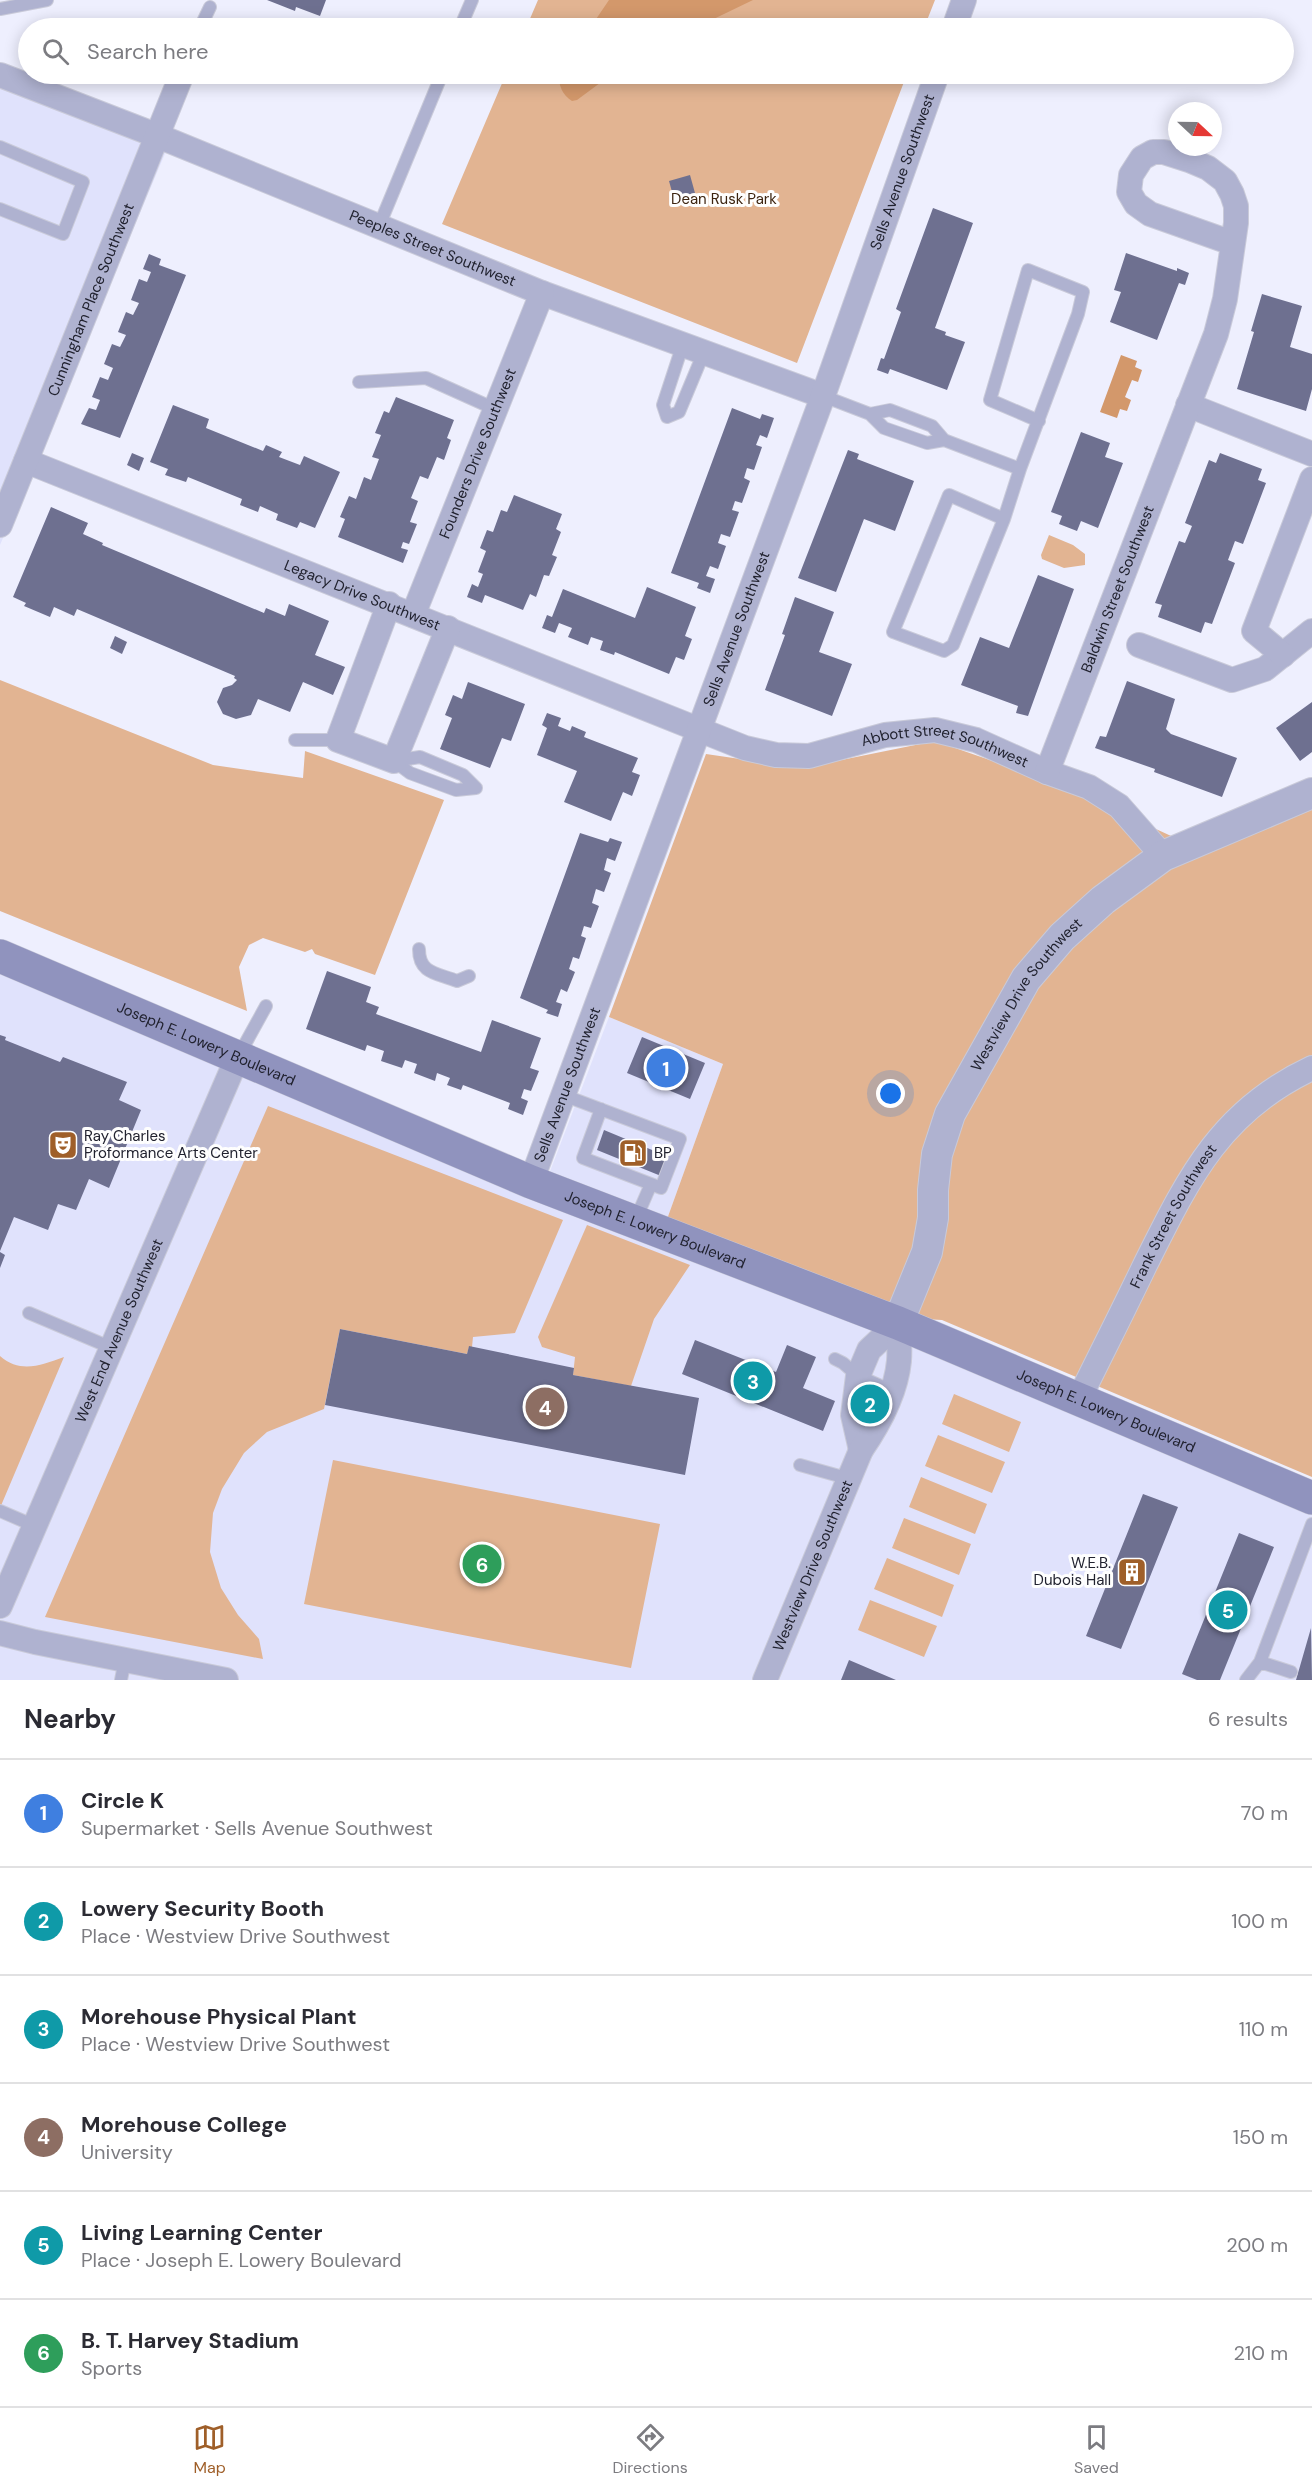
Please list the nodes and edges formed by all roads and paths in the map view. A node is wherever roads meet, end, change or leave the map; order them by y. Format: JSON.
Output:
{"nodes":[{"id":1,"x":47,"y":0,"type":"edge"},
{"id":2,"x":472,"y":0,"type":"edge"},
{"id":3,"x":964,"y":0,"type":"edge"},
{"id":4,"x":210,"y":7,"type":"dead end"},
{"id":5,"x":0,"y":9,"type":"edge"},
{"id":6,"x":205,"y":18,"type":"edge"},
{"id":7,"x":464,"y":18,"type":"edge"},
{"id":8,"x":958,"y":18,"type":"edge"},
{"id":9,"x":0,"y":75,"type":"edge"},
{"id":10,"x":18,"y":82,"type":"edge"},
{"id":11,"x":23,"y":84,"type":"edge"},
{"id":12,"x":178,"y":84,"type":"edge"},
{"id":13,"x":438,"y":84,"type":"edge"},
{"id":14,"x":933,"y":84,"type":"edge"},
{"id":15,"x":158,"y":136,"type":"junction"},
{"id":16,"x":0,"y":147,"type":"edge"},
{"id":17,"x":0,"y":209,"type":"edge"},
{"id":18,"x":379,"y":226,"type":"junction"},
{"id":19,"x":1232,"y":243,"type":"junction"},
{"id":20,"x":542,"y":293,"type":"junction"},
{"id":21,"x":693,"y":348,"type":"junction"},
{"id":22,"x":359,"y":382,"type":"dead end"},
{"id":23,"x":823,"y":396,"type":"junction"},
{"id":24,"x":1188,"y":405,"type":"junction"},
{"id":25,"x":495,"y":409,"type":"junction"},
{"id":26,"x":870,"y":414,"type":"junction"},
{"id":27,"x":1039,"y":420,"type":"junction"},
{"id":28,"x":944,"y":440,"type":"junction"},
{"id":29,"x":1312,"y":454,"type":"edge"},
{"id":30,"x":26,"y":461,"type":"junction"},
{"id":31,"x":1020,"y":469,"type":"junction"},
{"id":32,"x":1312,"y":478,"type":"edge"},
{"id":33,"x":1004,"y":519,"type":"junction"},
{"id":34,"x":0,"y":525,"type":"edge"},
{"id":35,"x":388,"y":604,"type":"junction"},
{"id":36,"x":413,"y":615,"type":"junction"},
{"id":37,"x":448,"y":628,"type":"junction"},
{"id":38,"x":1312,"y":631,"type":"edge"},
{"id":39,"x":1140,"y":645,"type":"dead end"},
{"id":40,"x":1283,"y":655,"type":"junction"},
{"id":41,"x":697,"y":730,"type":"junction"},
{"id":42,"x":295,"y":740,"type":"dead end"},
{"id":43,"x":338,"y":740,"type":"junction"},
{"id":44,"x":394,"y":761,"type":"junction"},
{"id":45,"x":1047,"y":772,"type":"junction"},
{"id":46,"x":1312,"y":793,"type":"edge"},
{"id":47,"x":1162,"y":856,"type":"junction"},
{"id":48,"x":419,"y":949,"type":"dead end"},
{"id":49,"x":0,"y":956,"type":"edge"},
{"id":50,"x":469,"y":976,"type":"dead end"},
{"id":51,"x":266,"y":1006,"type":"dead end"},
{"id":52,"x":238,"y":1056,"type":"junction"},
{"id":53,"x":1312,"y":1068,"type":"edge"},
{"id":54,"x":563,"y":1095,"type":"junction"},
{"id":55,"x":601,"y":1109,"type":"junction"},
{"id":56,"x":531,"y":1182,"type":"junction"},
{"id":57,"x":651,"y":1184,"type":"junction"},
{"id":58,"x":635,"y":1222,"type":"junction"},
{"id":59,"x":29,"y":1313,"type":"dead end"},
{"id":60,"x":898,"y":1323,"type":"junction"},
{"id":61,"x":112,"y":1348,"type":"junction"},
{"id":62,"x":834,"y":1359,"type":"dead end"},
{"id":63,"x":858,"y":1376,"type":"junction"},
{"id":64,"x":891,"y":1391,"type":"junction"},
{"id":65,"x":1078,"y":1401,"type":"junction"},
{"id":66,"x":861,"y":1450,"type":"junction"},
{"id":67,"x":800,"y":1465,"type":"dead end"},
{"id":68,"x":849,"y":1479,"type":"junction"},
{"id":69,"x":1312,"y":1498,"type":"edge"},
{"id":70,"x":0,"y":1511,"type":"edge"},
{"id":71,"x":1312,"y":1524,"type":"edge"},
{"id":72,"x":35,"y":1526,"type":"junction"},
{"id":73,"x":5,"y":1581,"type":"edge"},
{"id":74,"x":0,"y":1606,"type":"edge"},
{"id":75,"x":0,"y":1633,"type":"edge"},
{"id":76,"x":1260,"y":1662,"type":"junction"},
{"id":77,"x":123,"y":1670,"type":"edge"},
{"id":78,"x":1291,"y":1672,"type":"dead end"},
{"id":79,"x":226,"y":1680,"type":"edge"},
{"id":80,"x":765,"y":1680,"type":"edge"},
{"id":81,"x":1246,"y":1680,"type":"edge"}],
"edges":[{"from":1,"to":5,"type":"lane"},
{"from":2,"to":7,"type":"lane"},
{"from":3,"to":8,"type":"street"},
{"from":4,"to":6,"type":"lane"},
{"from":9,"to":10,"type":"street","name":"Peeples Street Southwest"},
{"from":11,"to":15,"type":"street","name":"Peeples Street Southwest"},
{"from":12,"to":15,"type":"street","name":"Cunningham Place Southwest"},
{"from":13,"to":18,"type":"lane"},
{"from":14,"to":23,"type":"street","name":"Sells Avenue Southwest"},
{"from":15,"to":18,"type":"street","name":"Peeples Street Southwest"},
{"from":15,"to":30,"type":"street","name":"Cunningham Place Southwest"},
{"from":16,"to":17,"type":"lane"},
{"from":18,"to":20,"type":"street","name":"Peeples Street Southwest"},
{"from":19,"to":19,"type":"street","name":"Baldwin Street Southwest"},
{"from":19,"to":24,"type":"street","name":"Baldwin Street Southwest"},
{"from":20,"to":21,"type":"street","name":"Peeples Street Southwest"},
{"from":20,"to":25,"type":"street","name":"Founders Drive Southwest"},
{"from":21,"to":21,"type":"lane"},
{"from":21,"to":23,"type":"street","name":"Peeples Street Southwest"},
{"from":22,"to":25,"type":"lane"},
{"from":23,"to":26,"type":"lane","name":"Peeples Street Southwest"},
{"from":23,"to":41,"type":"street","name":"Sells Avenue Southwest"},
{"from":24,"to":29,"type":"street"},
{"from":24,"to":45,"type":"street","name":"Baldwin Street Southwest"},
{"from":25,"to":36,"type":"street","name":"Founders Drive Southwest"},
{"from":26,"to":28,"type":"lane","name":"Peeples Street Southwest"},
{"from":26,"to":28,"type":"lane","name":"Peeples Street Southwest"},
{"from":27,"to":27,"type":"lane"},
{"from":27,"to":31,"type":"lane"},
{"from":28,"to":31,"type":"lane","name":"Peeples Street Southwest"},
{"from":30,"to":34,"type":"street","name":"Cunningham Place Southwest"},
{"from":30,"to":35,"type":"street","name":"Legacy Drive Southwest"},
{"from":31,"to":33,"type":"lane"},
{"from":32,"to":40,"type":"street"},
{"from":33,"to":33,"type":"lane"},
{"from":35,"to":36,"type":"street","name":"Legacy Drive Southwest"},
{"from":35,"to":43,"type":"street"},
{"from":36,"to":37,"type":"street","name":"Legacy Drive Southwest"},
{"from":37,"to":41,"type":"street","name":"Legacy Drive Southwest"},
{"from":37,"to":44,"type":"street"},
{"from":38,"to":40,"type":"street"},
{"from":39,"to":40,"type":"street"},
{"from":41,"to":45,"type":"street","name":"Abbott Street Southwest"},
{"from":41,"to":54,"type":"street","name":"Sells Avenue Southwest"},
{"from":42,"to":43,"type":"lane"},
{"from":43,"to":44,"type":"street"},
{"from":44,"to":44,"type":"lane"},
{"from":45,"to":47,"type":"street","name":"Abbott Street Southwest"},
{"from":46,"to":47,"type":"street","name":"Westview Drive Southwest"},
{"from":47,"to":60,"type":"street","name":"Westview Drive Southwest"},
{"from":48,"to":50,"type":"lane"},
{"from":49,"to":52,"type":"main road","name":"Joseph E. Lowery Boulevard"},
{"from":51,"to":52,"type":"lane"},
{"from":52,"to":56,"type":"main road","name":"Joseph E. Lowery Boulevard"},
{"from":52,"to":61,"type":"street","name":"West End Avenue Southwest"},
{"from":53,"to":65,"type":"street","name":"Frank Street Southwest"},
{"from":54,"to":55,"type":"lane"},
{"from":54,"to":56,"type":"street","name":"Sells Avenue Southwest"},
{"from":55,"to":57,"type":"lane"},
{"from":55,"to":57,"type":"lane"},
{"from":56,"to":58,"type":"main road","name":"Joseph E. Lowery Boulevard"},
{"from":57,"to":58,"type":"lane"},
{"from":58,"to":60,"type":"main road","name":"Joseph E. Lowery Boulevard"},
{"from":59,"to":61,"type":"lane"},
{"from":60,"to":63,"type":"street","name":"Westview Drive Southwest"},
{"from":60,"to":64,"type":"street","name":"Westview Drive Southwest"},
{"from":60,"to":65,"type":"main road","name":"Joseph E. Lowery Boulevard"},
{"from":61,"to":72,"type":"street","name":"West End Avenue Southwest"},
{"from":62,"to":63,"type":"lane"},
{"from":63,"to":64,"type":"lane"},
{"from":63,"to":66,"type":"street","name":"Westview Drive Southwest"},
{"from":64,"to":66,"type":"street","name":"Westview Drive Southwest"},
{"from":65,"to":69,"type":"main road","name":"Joseph E. Lowery Boulevard"},
{"from":66,"to":68,"type":"street","name":"Westview Drive Southwest"},
{"from":67,"to":68,"type":"lane"},
{"from":68,"to":80,"type":"street","name":"Westview Drive Southwest"},
{"from":70,"to":72,"type":"lane"},
{"from":71,"to":76,"type":"lane"},
{"from":72,"to":73,"type":"street","name":"West End Avenue Southwest"},
{"from":73,"to":74,"type":"street","name":"West End Avenue Southwest"},
{"from":75,"to":77,"type":"street"},
{"from":76,"to":78,"type":"lane"},
{"from":76,"to":81,"type":"lane"},
{"from":77,"to":79,"type":"street"}]}
